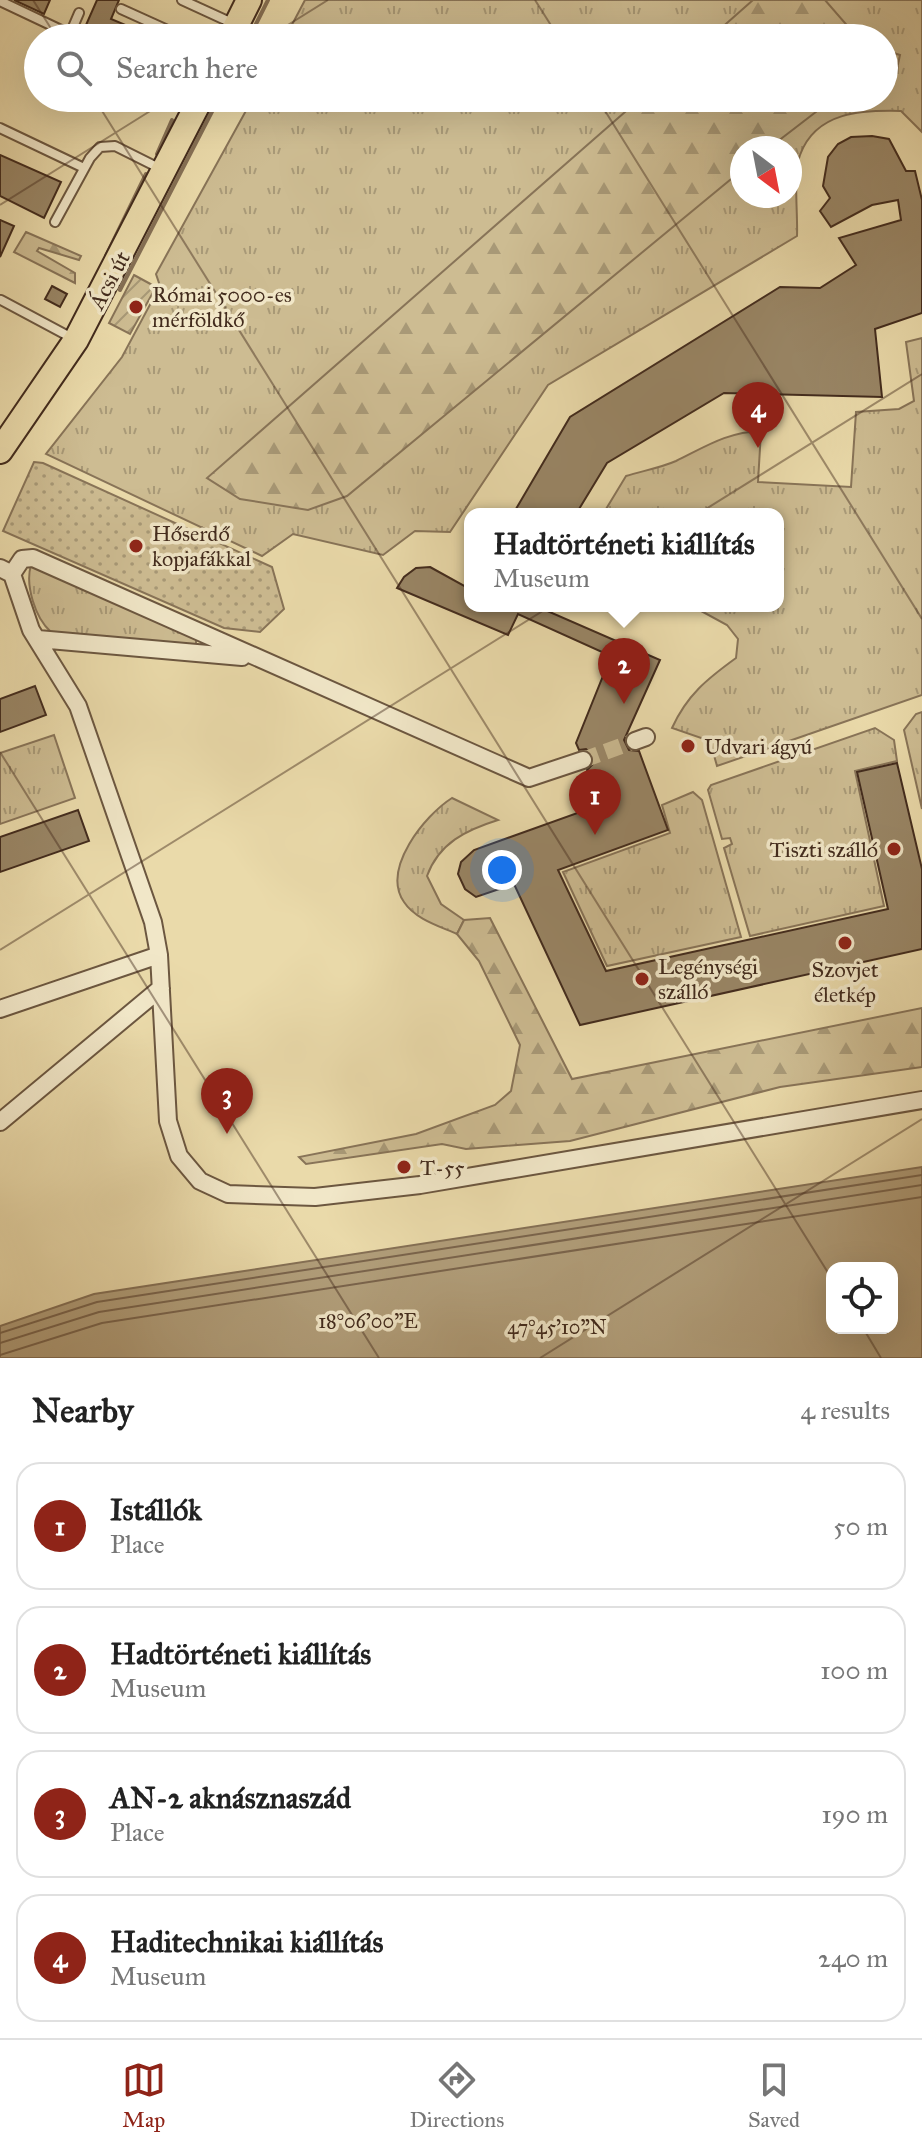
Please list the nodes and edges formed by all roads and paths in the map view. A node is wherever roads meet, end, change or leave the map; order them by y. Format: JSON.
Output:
{"nodes":[{"id":1,"x":182,"y":0,"type":"edge"},
{"id":2,"x":249,"y":0,"type":"edge"},
{"id":3,"x":5,"y":2,"type":"edge"},
{"id":4,"x":121,"y":9,"type":"dead end"},
{"id":5,"x":79,"y":13,"type":"dead end"},
{"id":6,"x":50,"y":24,"type":"edge"},
{"id":7,"x":77,"y":24,"type":"edge"},
{"id":8,"x":154,"y":24,"type":"edge"},
{"id":9,"x":221,"y":24,"type":"edge"},
{"id":10,"x":238,"y":24,"type":"edge"},
{"id":11,"x":194,"y":112,"type":"edge"},
{"id":12,"x":0,"y":128,"type":"edge"},
{"id":13,"x":84,"y":168,"type":"junction"},
{"id":14,"x":165,"y":171,"type":"junction"},
{"id":15,"x":55,"y":222,"type":"dead end"},
{"id":16,"x":1,"y":300,"type":"edge"},
{"id":17,"x":76,"y":340,"type":"junction"},
{"id":18,"x":0,"y":451,"type":"edge"},
{"id":19,"x":6,"y":571,"type":"edge"},
{"id":20,"x":197,"y":630,"type":"junction"},
{"id":21,"x":38,"y":639,"type":"junction"},
{"id":22,"x":195,"y":652,"type":"junction"},
{"id":23,"x":255,"y":658,"type":"junction"},
{"id":24,"x":583,"y":760,"type":"tunnel mouth"},
{"id":25,"x":159,"y":955,"type":"junction"},
{"id":26,"x":161,"y":988,"type":"junction"},
{"id":27,"x":0,"y":1009,"type":"edge"},
{"id":28,"x":922,"y":1100,"type":"edge"},
{"id":29,"x":0,"y":1122,"type":"edge"}],
"edges":[{"from":1,"to":9,"type":"lane"},
{"from":2,"to":10,"type":"main road"},
{"from":3,"to":6,"type":"lane"},
{"from":4,"to":8,"type":"lane"},
{"from":5,"to":7,"type":"lane"},
{"from":11,"to":14,"type":"main road","name":"Ácsi út"},
{"from":12,"to":13,"type":"lane"},
{"from":13,"to":14,"type":"lane"},
{"from":13,"to":15,"type":"lane"},
{"from":14,"to":17,"type":"main road","name":"Ácsi út"},
{"from":16,"to":17,"type":"lane"},
{"from":17,"to":18,"type":"main road","name":"Ácsi út"},
{"from":19,"to":20,"type":"street"},
{"from":19,"to":21,"type":"street"},
{"from":20,"to":22,"type":"street"},
{"from":20,"to":23,"type":"street"},
{"from":21,"to":22,"type":"street"},
{"from":21,"to":25,"type":"street"},
{"from":22,"to":23,"type":"street"},
{"from":23,"to":24,"type":"street"},
{"from":25,"to":26,"type":"street"},
{"from":25,"to":27,"type":"street"},
{"from":26,"to":28,"type":"street"},
{"from":26,"to":29,"type":"street"}]}
